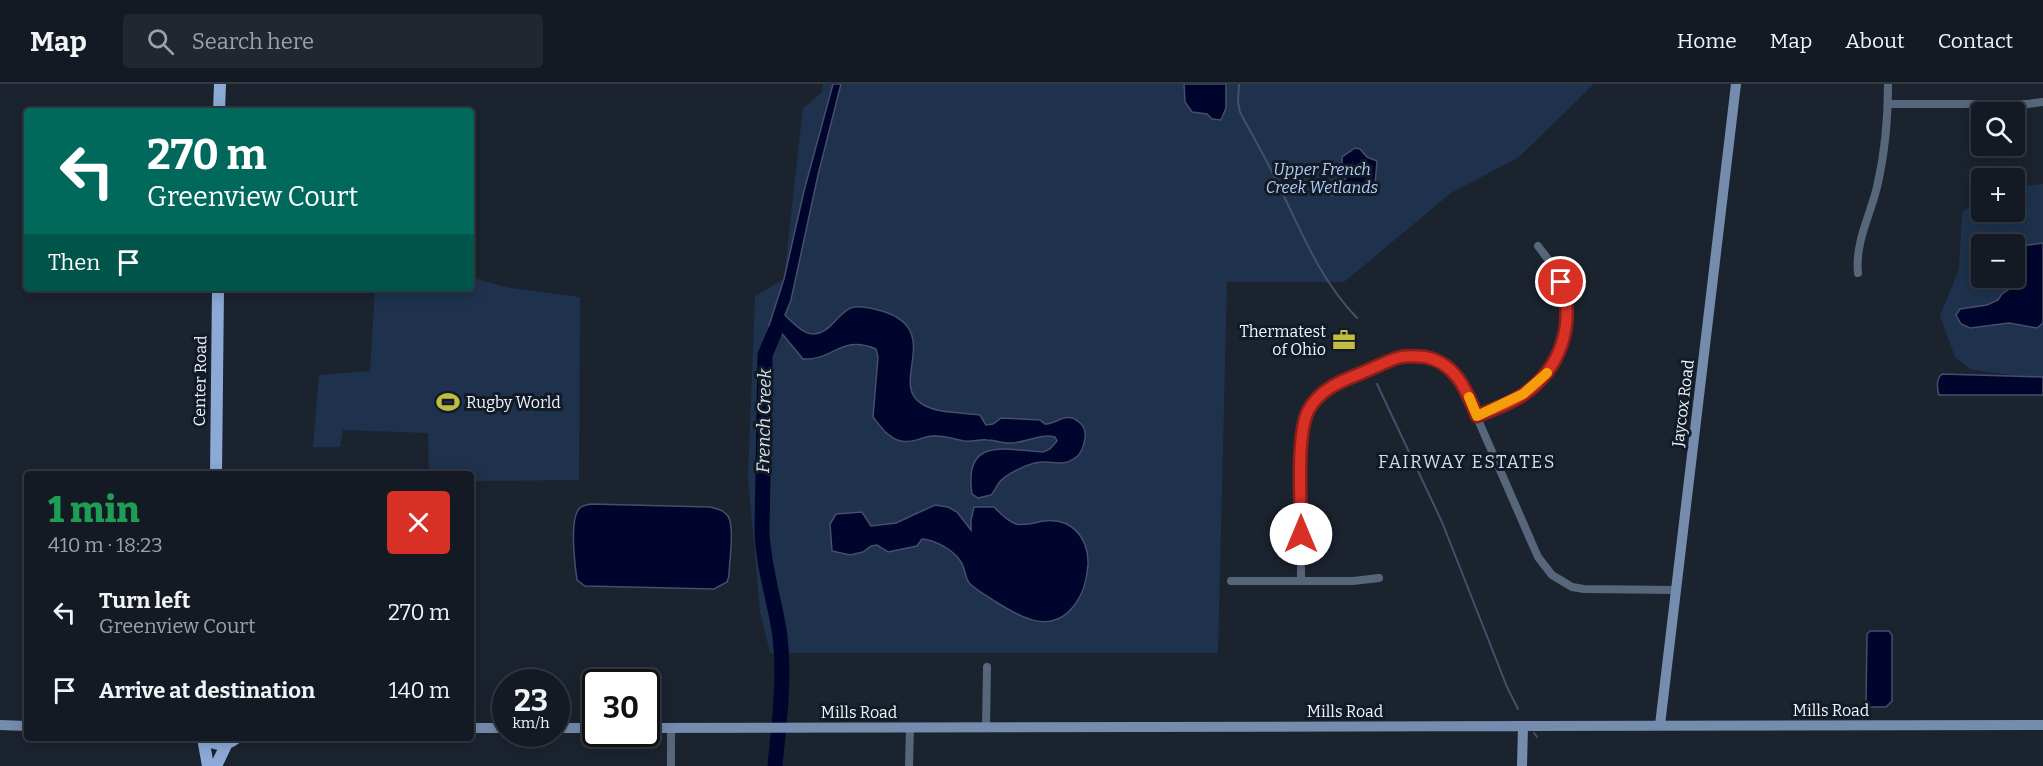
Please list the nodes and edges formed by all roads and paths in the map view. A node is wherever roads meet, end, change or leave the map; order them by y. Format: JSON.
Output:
{"nodes":[{"id":1,"x":220,"y":84,"type":"edge"},
{"id":2,"x":1736,"y":84,"type":"edge"},
{"id":3,"x":1888,"y":84,"type":"edge"},
{"id":4,"x":2043,"y":102,"type":"edge"},
{"id":5,"x":1887,"y":104,"type":"junction"},
{"id":6,"x":219,"y":108,"type":"edge"},
{"id":7,"x":1539,"y":246,"type":"dead end"},
{"id":8,"x":1858,"y":273,"type":"dead end"},
{"id":9,"x":218,"y":291,"type":"edge"},
{"id":10,"x":1477,"y":416,"type":"junction"},
{"id":11,"x":216,"y":471,"type":"edge"},
{"id":12,"x":1379,"y":578,"type":"dead end"},
{"id":13,"x":1231,"y":581,"type":"dead end"},
{"id":14,"x":1301,"y":581,"type":"junction"},
{"id":15,"x":1676,"y":590,"type":"junction"},
{"id":16,"x":987,"y":667,"type":"dead end"},
{"id":17,"x":0,"y":725,"type":"edge"},
{"id":18,"x":1659,"y":725,"type":"junction"},
{"id":19,"x":2043,"y":725,"type":"edge"},
{"id":20,"x":24,"y":726,"type":"edge"},
{"id":21,"x":1523,"y":726,"type":"junction"},
{"id":22,"x":474,"y":728,"type":"edge"},
{"id":23,"x":492,"y":728,"type":"edge"},
{"id":24,"x":660,"y":728,"type":"edge"},
{"id":25,"x":671,"y":728,"type":"junction"},
{"id":26,"x":909,"y":728,"type":"junction"},
{"id":27,"x":986,"y":728,"type":"junction"},
{"id":28,"x":204,"y":741,"type":"edge"},
{"id":29,"x":209,"y":741,"type":"edge"},
{"id":30,"x":230,"y":741,"type":"edge"},
{"id":31,"x":234,"y":741,"type":"edge"},
{"id":32,"x":208,"y":766,"type":"edge"},
{"id":33,"x":216,"y":766,"type":"edge"},
{"id":34,"x":671,"y":766,"type":"edge"},
{"id":35,"x":909,"y":766,"type":"edge"},
{"id":36,"x":1522,"y":766,"type":"edge"}],
"edges":[{"from":1,"to":6,"type":"main road"},
{"from":2,"to":15,"type":"street","name":"Jaycox Road"},
{"from":3,"to":5,"type":"street"},
{"from":4,"to":5,"type":"street"},
{"from":5,"to":8,"type":"street"},
{"from":7,"to":10,"type":"street"},
{"from":9,"to":11,"type":"main road","name":"Center Road"},
{"from":10,"to":14,"type":"street"},
{"from":10,"to":15,"type":"street"},
{"from":12,"to":14,"type":"street"},
{"from":13,"to":14,"type":"street"},
{"from":15,"to":18,"type":"street","name":"Jaycox Road"},
{"from":16,"to":27,"type":"street"},
{"from":17,"to":20,"type":"street"},
{"from":18,"to":19,"type":"street","name":"Mills Road"},
{"from":18,"to":21,"type":"street","name":"Mills Road"},
{"from":21,"to":27,"type":"street","name":"Mills Road"},
{"from":21,"to":36,"type":"street"},
{"from":22,"to":23,"type":"street"},
{"from":24,"to":25,"type":"street","name":"Mills Road"},
{"from":25,"to":26,"type":"street","name":"Mills Road"},
{"from":25,"to":34,"type":"street"},
{"from":26,"to":27,"type":"street","name":"Mills Road"},
{"from":26,"to":35,"type":"street"},
{"from":28,"to":32,"type":"main road"},
{"from":29,"to":30,"type":"main road"},
{"from":31,"to":33,"type":"main road"}]}
